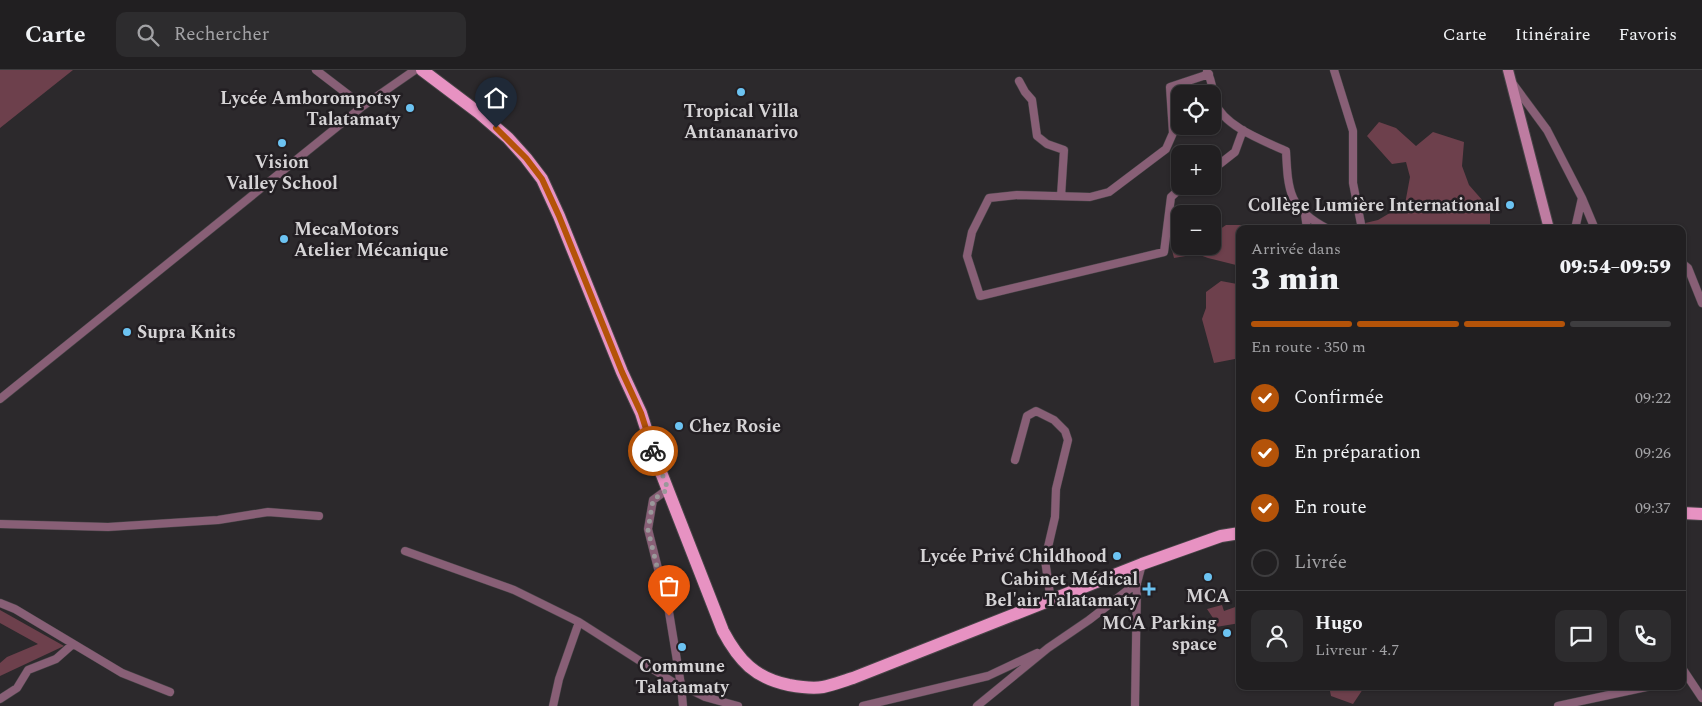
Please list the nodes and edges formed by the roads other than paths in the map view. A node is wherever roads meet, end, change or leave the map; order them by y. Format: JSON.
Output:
{"nodes":[{"id":1,"x":316,"y":70,"type":"edge"},
{"id":2,"x":415,"y":70,"type":"edge"},
{"id":3,"x":422,"y":70,"type":"edge"},
{"id":4,"x":1334,"y":70,"type":"edge"},
{"id":5,"x":1508,"y":70,"type":"edge"},
{"id":6,"x":1207,"y":72,"type":"edge"},
{"id":7,"x":1019,"y":81,"type":"dead end"},
{"id":8,"x":1511,"y":82,"type":"junction"},
{"id":9,"x":363,"y":106,"type":"junction"},
{"id":10,"x":1243,"y":130,"type":"junction"},
{"id":11,"x":1221,"y":163,"type":"edge"},
{"id":12,"x":1173,"y":195,"type":"edge"},
{"id":13,"x":1061,"y":196,"type":"junction"},
{"id":14,"x":1582,"y":198,"type":"junction"},
{"id":15,"x":1305,"y":214,"type":"junction"},
{"id":16,"x":1306,"y":225,"type":"edge"},
{"id":17,"x":1320,"y":225,"type":"edge"},
{"id":18,"x":1361,"y":225,"type":"edge"},
{"id":19,"x":1548,"y":225,"type":"edge"},
{"id":20,"x":1576,"y":225,"type":"edge"},
{"id":21,"x":1593,"y":225,"type":"edge"},
{"id":22,"x":1686,"y":266,"type":"edge"},
{"id":23,"x":1702,"y":303,"type":"edge"},
{"id":24,"x":0,"y":399,"type":"edge"},
{"id":25,"x":1015,"y":460,"type":"dead end"},
{"id":26,"x":668,"y":489,"type":"junction"},
{"id":27,"x":1686,"y":513,"type":"edge"},
{"id":28,"x":1702,"y":514,"type":"edge"},
{"id":29,"x":319,"y":516,"type":"dead end"},
{"id":30,"x":1686,"y":520,"type":"edge"},
{"id":31,"x":1702,"y":520,"type":"edge"},
{"id":32,"x":0,"y":524,"type":"edge"},
{"id":33,"x":1236,"y":534,"type":"edge"},
{"id":34,"x":405,"y":551,"type":"dead end"},
{"id":35,"x":1142,"y":564,"type":"junction"},
{"id":36,"x":1137,"y":583,"type":"junction"},
{"id":37,"x":1051,"y":600,"type":"junction"},
{"id":38,"x":0,"y":603,"type":"edge"},
{"id":39,"x":579,"y":622,"type":"junction"},
{"id":40,"x":72,"y":644,"type":"junction"},
{"id":41,"x":1048,"y":648,"type":"junction"},
{"id":42,"x":1686,"y":679,"type":"edge"},
{"id":43,"x":681,"y":684,"type":"junction"},
{"id":44,"x":1632,"y":690,"type":"edge"},
{"id":45,"x":170,"y":692,"type":"dead end"},
{"id":46,"x":1702,"y":698,"type":"edge"},
{"id":47,"x":0,"y":699,"type":"edge"},
{"id":48,"x":553,"y":706,"type":"edge"},
{"id":49,"x":683,"y":706,"type":"edge"},
{"id":50,"x":738,"y":706,"type":"edge"},
{"id":51,"x":863,"y":706,"type":"edge"},
{"id":52,"x":977,"y":706,"type":"edge"},
{"id":53,"x":1135,"y":706,"type":"edge"},
{"id":54,"x":1558,"y":706,"type":"edge"}],
"edges":[{"from":1,"to":9,"type":"street"},
{"from":2,"to":9,"type":"street"},
{"from":3,"to":26,"type":"main road"},
{"from":4,"to":18,"type":"street"},
{"from":5,"to":8,"type":"main road"},
{"from":6,"to":10,"type":"street"},
{"from":6,"to":13,"type":"street"},
{"from":7,"to":13,"type":"street"},
{"from":8,"to":14,"type":"street"},
{"from":8,"to":19,"type":"main road"},
{"from":9,"to":24,"type":"street"},
{"from":10,"to":11,"type":"street"},
{"from":10,"to":15,"type":"street"},
{"from":12,"to":13,"type":"street"},
{"from":14,"to":20,"type":"street"},
{"from":14,"to":21,"type":"street"},
{"from":15,"to":16,"type":"street"},
{"from":15,"to":17,"type":"street"},
{"from":22,"to":23,"type":"street"},
{"from":25,"to":37,"type":"street"},
{"from":26,"to":37,"type":"main road"},
{"from":26,"to":43,"type":"street"},
{"from":27,"to":28,"type":"main road"},
{"from":29,"to":32,"type":"street"},
{"from":30,"to":31,"type":"main road"},
{"from":33,"to":35,"type":"main road"},
{"from":34,"to":39,"type":"street"},
{"from":35,"to":36,"type":"street"},
{"from":35,"to":37,"type":"main road"},
{"from":36,"to":41,"type":"street"},
{"from":36,"to":53,"type":"street"},
{"from":38,"to":40,"type":"street"},
{"from":39,"to":43,"type":"street"},
{"from":39,"to":48,"type":"street"},
{"from":40,"to":45,"type":"street"},
{"from":40,"to":47,"type":"street"},
{"from":41,"to":51,"type":"street"},
{"from":41,"to":52,"type":"street"},
{"from":42,"to":46,"type":"street"},
{"from":43,"to":49,"type":"street"},
{"from":43,"to":50,"type":"street"},
{"from":44,"to":54,"type":"street"}]}
